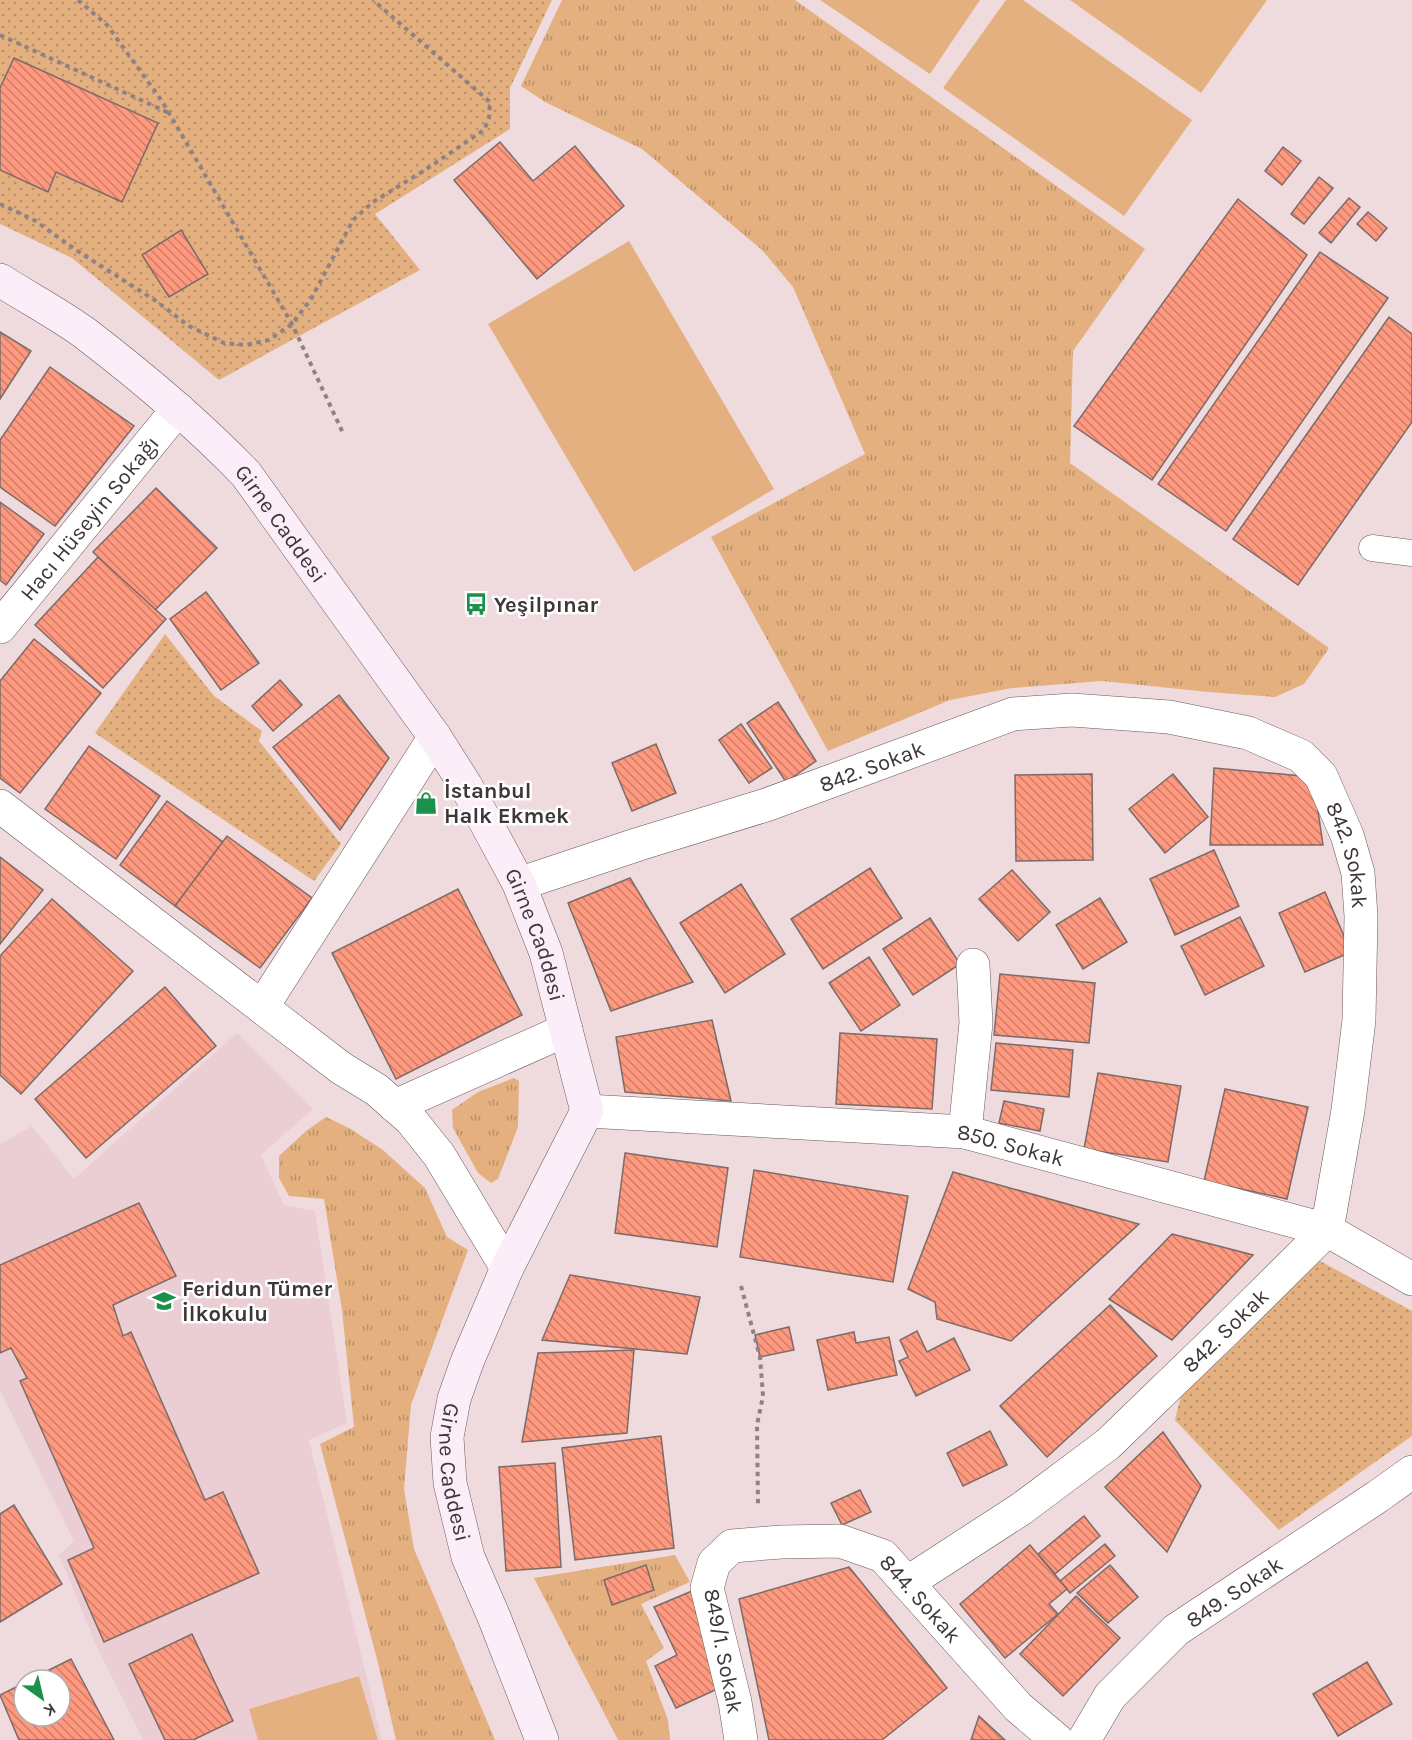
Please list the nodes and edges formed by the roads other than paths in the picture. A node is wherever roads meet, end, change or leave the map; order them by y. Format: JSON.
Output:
{"nodes":[{"id":1,"x":0,"y":280,"type":"edge"},
{"id":2,"x":178,"y":409,"type":"junction"},
{"id":3,"x":1372,"y":548,"type":"dead end"},
{"id":4,"x":1412,"y":553,"type":"edge"},
{"id":5,"x":0,"y":627,"type":"edge"},
{"id":6,"x":435,"y":737,"type":"junction"},
{"id":7,"x":0,"y":806,"type":"edge"},
{"id":8,"x":519,"y":884,"type":"junction"},
{"id":9,"x":973,"y":965,"type":"dead end"},
{"id":10,"x":262,"y":1007,"type":"junction"},
{"id":11,"x":566,"y":1030,"type":"junction"},
{"id":12,"x":395,"y":1106,"type":"junction"},
{"id":13,"x":587,"y":1111,"type":"junction"},
{"id":14,"x":965,"y":1132,"type":"junction"},
{"id":15,"x":1327,"y":1230,"type":"junction"},
{"id":16,"x":507,"y":1268,"type":"junction"},
{"id":17,"x":1412,"y":1279,"type":"edge"},
{"id":18,"x":1412,"y":1472,"type":"edge"},
{"id":19,"x":714,"y":1563,"type":"joint"},
{"id":20,"x":907,"y":1583,"type":"junction"},
{"id":21,"x":542,"y":1740,"type":"edge"},
{"id":22,"x":741,"y":1740,"type":"edge"},
{"id":23,"x":1058,"y":1740,"type":"edge"},
{"id":24,"x":1084,"y":1740,"type":"edge"}],
"edges":[{"from":1,"to":2,"type":"street","name":"Girne Caddesi"},
{"from":2,"to":5,"type":"street","name":"Hacı Hüseyin Sokağı"},
{"from":2,"to":6,"type":"street","name":"Girne Caddesi"},
{"from":3,"to":4,"type":"lane"},
{"from":6,"to":8,"type":"street","name":"Girne Caddesi"},
{"from":6,"to":10,"type":"street"},
{"from":7,"to":10,"type":"street"},
{"from":8,"to":11,"type":"street","name":"Girne Caddesi"},
{"from":8,"to":15,"type":"street","name":"842. Sokak"},
{"from":9,"to":14,"type":"street"},
{"from":10,"to":12,"type":"street"},
{"from":11,"to":12,"type":"street"},
{"from":11,"to":13,"type":"street","name":"Girne Caddesi"},
{"from":12,"to":16,"type":"street"},
{"from":13,"to":14,"type":"street","name":"850. Sokak"},
{"from":13,"to":16,"type":"street","name":"Girne Caddesi"},
{"from":14,"to":15,"type":"street","name":"850. Sokak"},
{"from":15,"to":17,"type":"street","name":"850. Sokak"},
{"from":15,"to":20,"type":"street","name":"842. Sokak"},
{"from":16,"to":21,"type":"street","name":"Girne Caddesi"},
{"from":18,"to":24,"type":"street","name":"849. Sokak"},
{"from":19,"to":20,"type":"street","name":"844. Sokak"},
{"from":19,"to":22,"type":"street","name":"849/1. Sokak"},
{"from":20,"to":23,"type":"street","name":"844. Sokak"}]}
